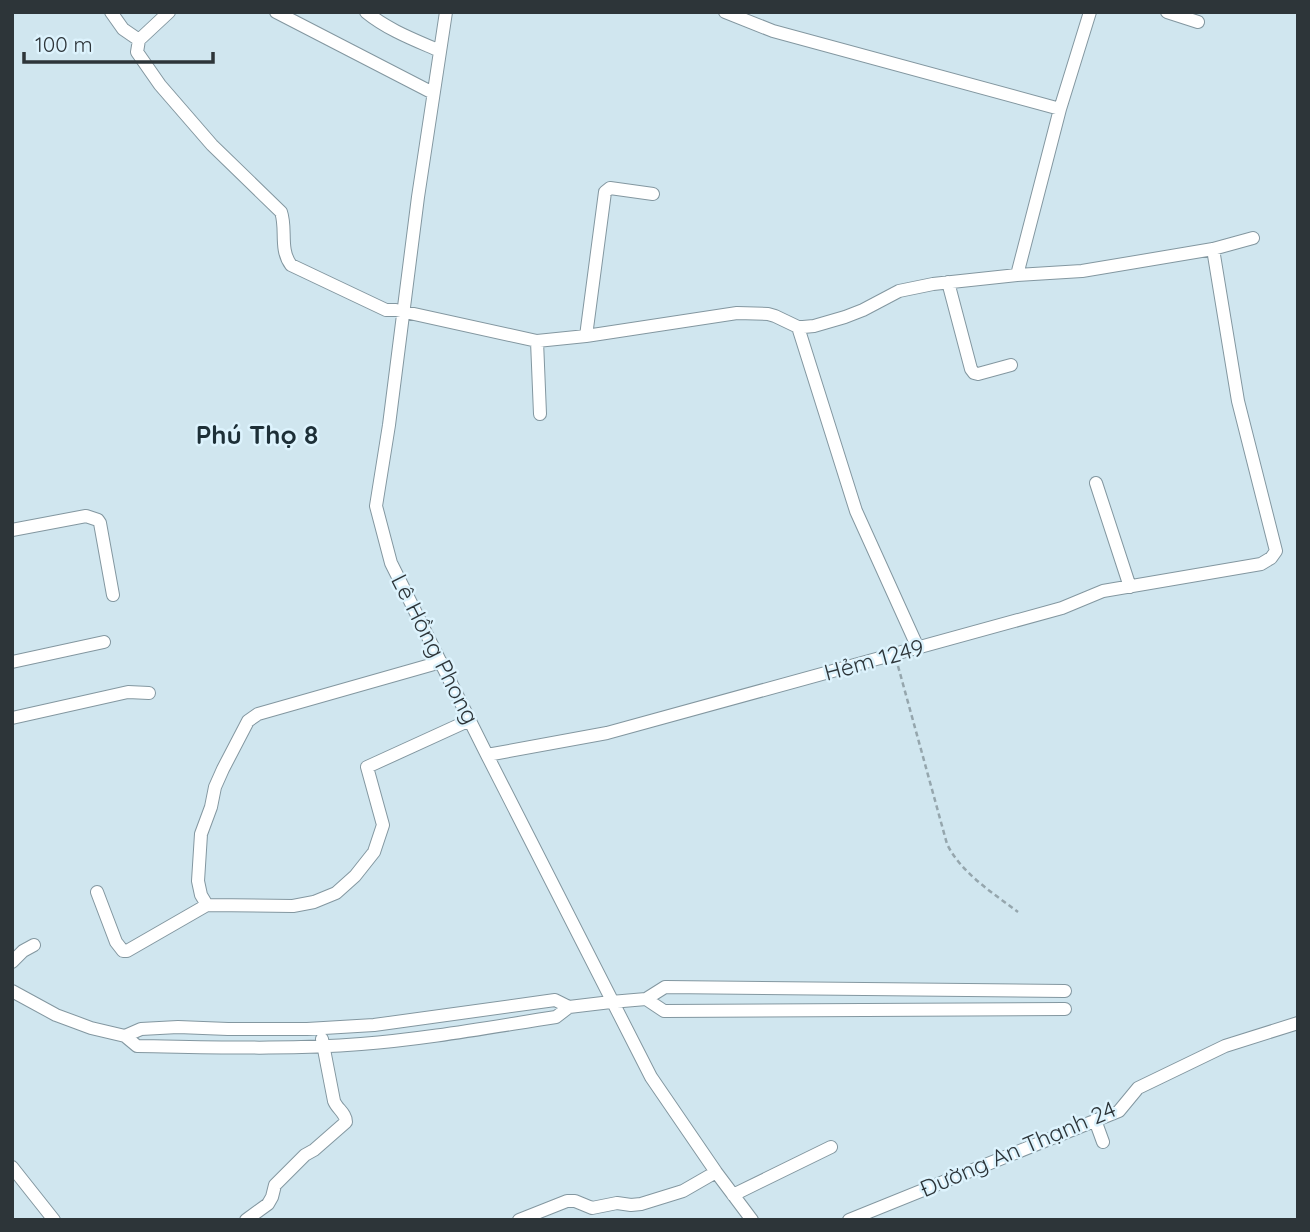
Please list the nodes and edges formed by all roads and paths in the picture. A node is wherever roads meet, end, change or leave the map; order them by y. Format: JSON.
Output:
{"nodes":[{"id":1,"x":111,"y":12,"type":"edge"},
{"id":2,"x":169,"y":12,"type":"edge"},
{"id":3,"x":276,"y":12,"type":"edge"},
{"id":4,"x":366,"y":12,"type":"edge"},
{"id":5,"x":446,"y":12,"type":"edge"},
{"id":6,"x":1090,"y":12,"type":"edge"},
{"id":7,"x":1167,"y":12,"type":"edge"},
{"id":8,"x":734,"y":14,"type":"edge"},
{"id":9,"x":1198,"y":22,"type":"dead end"},
{"id":10,"x":139,"y":40,"type":"junction"},
{"id":11,"x":440,"y":51,"type":"junction"},
{"id":12,"x":433,"y":93,"type":"junction"},
{"id":13,"x":1060,"y":109,"type":"junction"},
{"id":14,"x":653,"y":194,"type":"dead end"},
{"id":15,"x":1253,"y":238,"type":"dead end"},
{"id":16,"x":1213,"y":249,"type":"junction"},
{"id":17,"x":1017,"y":275,"type":"junction"},
{"id":18,"x":948,"y":282,"type":"junction"},
{"id":19,"x":404,"y":312,"type":"junction"},
{"id":20,"x":798,"y":327,"type":"junction"},
{"id":21,"x":586,"y":336,"type":"junction"},
{"id":22,"x":537,"y":341,"type":"junction"},
{"id":23,"x":1011,"y":365,"type":"dead end"},
{"id":24,"x":540,"y":415,"type":"dead end"},
{"id":25,"x":1096,"y":483,"type":"dead end"},
{"id":26,"x":12,"y":530,"type":"edge"},
{"id":27,"x":1130,"y":587,"type":"junction"},
{"id":28,"x":113,"y":595,"type":"dead end"},
{"id":29,"x":104,"y":642,"type":"dead end"},
{"id":30,"x":918,"y":648,"type":"junction"},
{"id":31,"x":895,"y":654,"type":"junction"},
{"id":32,"x":12,"y":662,"type":"edge"},
{"id":33,"x":441,"y":662,"type":"junction"},
{"id":34,"x":149,"y":693,"type":"dead end"},
{"id":35,"x":12,"y":718,"type":"edge"},
{"id":36,"x":470,"y":720,"type":"junction"},
{"id":37,"x":487,"y":755,"type":"junction"},
{"id":38,"x":97,"y":892,"type":"dead end"},
{"id":39,"x":206,"y":905,"type":"junction"},
{"id":40,"x":1018,"y":912,"type":"dead end"},
{"id":41,"x":34,"y":945,"type":"dead end"},
{"id":42,"x":12,"y":962,"type":"edge"},
{"id":43,"x":879,"y":989,"type":"junction"},
{"id":44,"x":12,"y":991,"type":"edge"},
{"id":45,"x":1065,"y":991,"type":"dead end"},
{"id":46,"x":646,"y":999,"type":"junction"},
{"id":47,"x":611,"y":1002,"type":"junction"},
{"id":48,"x":569,"y":1007,"type":"junction"},
{"id":49,"x":1065,"y":1009,"type":"dead end"},
{"id":50,"x":881,"y":1010,"type":"junction"},
{"id":51,"x":1298,"y":1023,"type":"edge"},
{"id":52,"x":321,"y":1028,"type":"junction"},
{"id":53,"x":125,"y":1036,"type":"junction"},
{"id":54,"x":323,"y":1046,"type":"junction"},
{"id":55,"x":1095,"y":1120,"type":"junction"},
{"id":56,"x":1103,"y":1142,"type":"dead end"},
{"id":57,"x":831,"y":1147,"type":"dead end"},
{"id":58,"x":12,"y":1167,"type":"edge"},
{"id":59,"x":716,"y":1172,"type":"junction"},
{"id":60,"x":733,"y":1195,"type":"junction"},
{"id":61,"x":54,"y":1220,"type":"edge"},
{"id":62,"x":246,"y":1220,"type":"edge"},
{"id":63,"x":519,"y":1220,"type":"edge"},
{"id":64,"x":752,"y":1220,"type":"edge"},
{"id":65,"x":849,"y":1220,"type":"edge"}],
"edges":[{"from":1,"to":10,"type":"street"},
{"from":2,"to":10,"type":"street"},
{"from":3,"to":12,"type":"street"},
{"from":4,"to":11,"type":"street"},
{"from":5,"to":11,"type":"street","name":"Lê Hồng Phong"},
{"from":6,"to":13,"type":"street"},
{"from":7,"to":9,"type":"street"},
{"from":8,"to":13,"type":"street"},
{"from":10,"to":19,"type":"street"},
{"from":11,"to":12,"type":"street","name":"Lê Hồng Phong"},
{"from":12,"to":19,"type":"street","name":"Lê Hồng Phong"},
{"from":13,"to":17,"type":"street"},
{"from":14,"to":21,"type":"street"},
{"from":15,"to":16,"type":"street"},
{"from":16,"to":17,"type":"street"},
{"from":16,"to":27,"type":"street","name":"Hẻm 1249"},
{"from":17,"to":18,"type":"street"},
{"from":18,"to":20,"type":"street"},
{"from":18,"to":23,"type":"street"},
{"from":19,"to":22,"type":"street"},
{"from":19,"to":33,"type":"street","name":"Lê Hồng Phong"},
{"from":20,"to":21,"type":"street"},
{"from":20,"to":30,"type":"street"},
{"from":21,"to":22,"type":"street"},
{"from":22,"to":24,"type":"street"},
{"from":25,"to":27,"type":"street"},
{"from":26,"to":28,"type":"street"},
{"from":27,"to":30,"type":"street","name":"Hẻm 1249"},
{"from":29,"to":32,"type":"street"},
{"from":30,"to":31,"type":"street","name":"Hẻm 1249"},
{"from":31,"to":37,"type":"street","name":"Hẻm 1249"},
{"from":31,"to":40,"type":"path"},
{"from":33,"to":36,"type":"street","name":"Lê Hồng Phong"},
{"from":33,"to":39,"type":"street"},
{"from":34,"to":35,"type":"street"},
{"from":36,"to":37,"type":"street","name":"Lê Hồng Phong"},
{"from":36,"to":39,"type":"street"},
{"from":37,"to":47,"type":"street","name":"Lê Hồng Phong"},
{"from":38,"to":39,"type":"street"},
{"from":41,"to":42,"type":"street"},
{"from":43,"to":45,"type":"street"},
{"from":43,"to":46,"type":"street"},
{"from":43,"to":50,"type":"street"},
{"from":44,"to":53,"type":"street"},
{"from":46,"to":47,"type":"street"},
{"from":46,"to":50,"type":"street"},
{"from":47,"to":48,"type":"street"},
{"from":47,"to":59,"type":"street","name":"Lê Hồng Phong"},
{"from":48,"to":52,"type":"street"},
{"from":48,"to":54,"type":"street"},
{"from":49,"to":50,"type":"street"},
{"from":51,"to":55,"type":"street","name":"Đường An Thạnh 24"},
{"from":52,"to":53,"type":"street"},
{"from":52,"to":54,"type":"street"},
{"from":53,"to":54,"type":"street"},
{"from":54,"to":62,"type":"street"},
{"from":55,"to":56,"type":"street"},
{"from":55,"to":65,"type":"street","name":"Đường An Thạnh 24"},
{"from":57,"to":60,"type":"street"},
{"from":58,"to":61,"type":"street"},
{"from":59,"to":60,"type":"street","name":"Lê Hồng Phong"},
{"from":59,"to":63,"type":"street"},
{"from":60,"to":64,"type":"street","name":"Lê Hồng Phong"}]}
